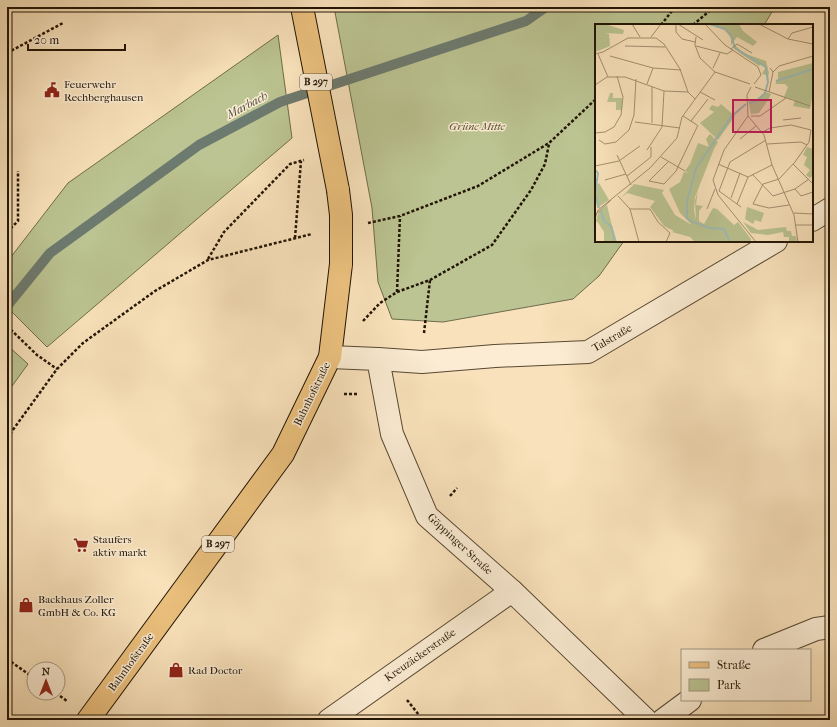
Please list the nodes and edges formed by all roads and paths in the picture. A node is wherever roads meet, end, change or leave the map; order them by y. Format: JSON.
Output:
{"nodes":[{"id":1,"x":302,"y":7,"type":"edge"},
{"id":2,"x":674,"y":7,"type":"edge"},
{"id":3,"x":714,"y":7,"type":"edge"},
{"id":4,"x":63,"y":23,"type":"dead end"},
{"id":5,"x":662,"y":24,"type":"edge"},
{"id":6,"x":694,"y":24,"type":"edge"},
{"id":7,"x":7,"y":53,"type":"edge"},
{"id":8,"x":595,"y":100,"type":"edge"},
{"id":9,"x":549,"y":144,"type":"junction"},
{"id":10,"x":331,"y":154,"type":"junction"},
{"id":11,"x":301,"y":161,"type":"junction"},
{"id":12,"x":18,"y":172,"type":"dead end"},
{"id":13,"x":830,"y":210,"type":"edge"},
{"id":14,"x":400,"y":216,"type":"junction"},
{"id":15,"x":813,"y":219,"type":"edge"},
{"id":16,"x":362,"y":224,"type":"dead end"},
{"id":17,"x":7,"y":232,"type":"edge"},
{"id":18,"x":317,"y":233,"type":"dead end"},
{"id":19,"x":295,"y":238,"type":"junction"},
{"id":20,"x":774,"y":242,"type":"edge"},
{"id":21,"x":208,"y":260,"type":"junction"},
{"id":22,"x":430,"y":280,"type":"junction"},
{"id":23,"x":397,"y":292,"type":"junction"},
{"id":24,"x":360,"y":325,"type":"dead end"},
{"id":25,"x":7,"y":326,"type":"edge"},
{"id":26,"x":330,"y":357,"type":"junction"},
{"id":27,"x":378,"y":360,"type":"junction"},
{"id":28,"x":422,"y":362,"type":"junction"},
{"id":29,"x":57,"y":369,"type":"junction"},
{"id":30,"x":342,"y":397,"type":"dead end"},
{"id":31,"x":361,"y":399,"type":"dead end"},
{"id":32,"x":7,"y":438,"type":"edge"},
{"id":33,"x":512,"y":591,"type":"junction"},
{"id":34,"x":830,"y":627,"type":"edge"},
{"id":35,"x":766,"y":649,"type":"edge"},
{"id":36,"x":7,"y":659,"type":"edge"},
{"id":37,"x":26,"y":672,"type":"edge"},
{"id":38,"x":689,"y":701,"type":"edge"},
{"id":39,"x":88,"y":720,"type":"edge"},
{"id":40,"x":329,"y":720,"type":"edge"},
{"id":41,"x":646,"y":720,"type":"edge"},
{"id":42,"x":663,"y":720,"type":"edge"}],
"edges":[{"from":1,"to":10,"type":"main road","name":"Bahnhofstraße","number":"B 297"},
{"from":2,"to":5,"type":"path"},
{"from":3,"to":6,"type":"path"},
{"from":4,"to":7,"type":"path"},
{"from":8,"to":9,"type":"path"},
{"from":9,"to":14,"type":"path"},
{"from":9,"to":22,"type":"path"},
{"from":10,"to":11,"type":"path"},
{"from":10,"to":26,"type":"main road","name":"Bahnhofstraße","number":"B 297","bridge":true},
{"from":11,"to":19,"type":"path"},
{"from":11,"to":21,"type":"path"},
{"from":12,"to":17,"type":"path"},
{"from":13,"to":15,"type":"street"},
{"from":14,"to":16,"type":"path"},
{"from":14,"to":23,"type":"path"},
{"from":18,"to":19,"type":"path"},
{"from":19,"to":21,"type":"path"},
{"from":20,"to":28,"type":"street","name":"Talstraße"},
{"from":21,"to":29,"type":"path"},
{"from":22,"to":23,"type":"path"},
{"from":22,"to":28,"type":"path"},
{"from":23,"to":24,"type":"path"},
{"from":25,"to":29,"type":"path"},
{"from":26,"to":27,"type":"street"},
{"from":26,"to":39,"type":"main road","name":"Bahnhofstraße","number":"B 297"},
{"from":27,"to":28,"type":"street","name":"Talstraße"},
{"from":27,"to":33,"type":"street","name":"Göppinger Straße"},
{"from":29,"to":32,"type":"path"},
{"from":30,"to":31,"type":"path"},
{"from":33,"to":40,"type":"street","name":"Kreuzäckerstraße"},
{"from":33,"to":41,"type":"street","name":"Göppinger Straße"},
{"from":34,"to":35,"type":"street"},
{"from":36,"to":37,"type":"path"},
{"from":38,"to":42,"type":"street"}]}
